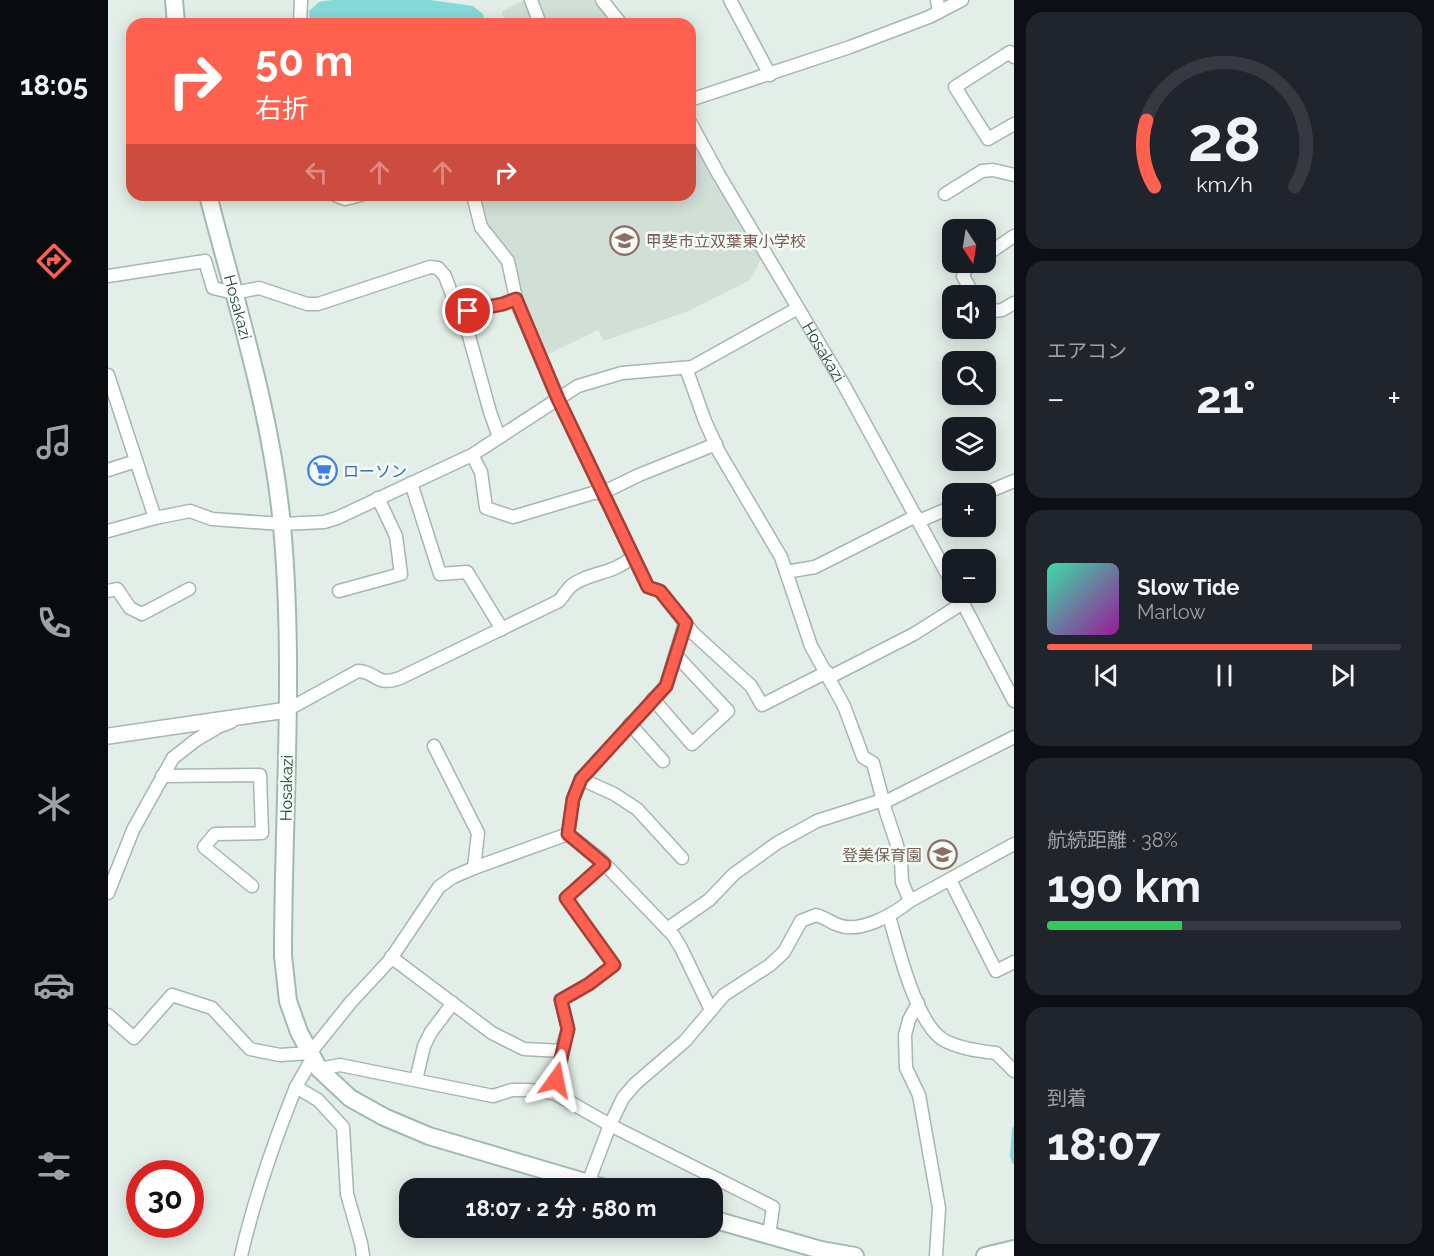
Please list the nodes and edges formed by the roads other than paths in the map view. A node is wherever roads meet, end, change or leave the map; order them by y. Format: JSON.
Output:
{"nodes":[{"id":1,"x":174,"y":0,"type":"edge"},
{"id":2,"x":301,"y":0,"type":"edge"},
{"id":3,"x":531,"y":0,"type":"edge"},
{"id":4,"x":602,"y":0,"type":"edge"},
{"id":5,"x":730,"y":0,"type":"edge"},
{"id":6,"x":962,"y":0,"type":"edge"},
{"id":7,"x":938,"y":6,"type":"edge"},
{"id":8,"x":176,"y":18,"type":"edge"},
{"id":9,"x":300,"y":18,"type":"edge"},
{"id":10,"x":538,"y":18,"type":"edge"},
{"id":11,"x":616,"y":18,"type":"edge"},
{"id":12,"x":1014,"y":57,"type":"edge"},
{"id":13,"x":770,"y":75,"type":"junction"},
{"id":14,"x":696,"y":98,"type":"edge"},
{"id":15,"x":1014,"y":124,"type":"edge"},
{"id":16,"x":696,"y":133,"type":"edge"},
{"id":17,"x":1014,"y":175,"type":"edge"},
{"id":18,"x":945,"y":194,"type":"dead end"},
{"id":19,"x":210,"y":201,"type":"edge"},
{"id":20,"x":474,"y":201,"type":"edge"},
{"id":21,"x":1014,"y":236,"type":"edge"},
{"id":22,"x":996,"y":248,"type":"edge"},
{"id":23,"x":108,"y":276,"type":"edge"},
{"id":24,"x":234,"y":293,"type":"junction"},
{"id":25,"x":516,"y":299,"type":"junction"},
{"id":26,"x":1014,"y":303,"type":"edge"},
{"id":27,"x":798,"y":308,"type":"junction"},
{"id":28,"x":462,"y":311,"type":"junction"},
{"id":29,"x":996,"y":311,"type":"edge"},
{"id":30,"x":686,"y":368,"type":"junction"},
{"id":31,"x":108,"y":375,"type":"edge"},
{"id":32,"x":558,"y":399,"type":"junction"},
{"id":33,"x":114,"y":410,"type":"edge"},
{"id":34,"x":499,"y":437,"type":"junction"},
{"id":35,"x":716,"y":444,"type":"junction"},
{"id":36,"x":472,"y":455,"type":"junction"},
{"id":37,"x":136,"y":461,"type":"junction"},
{"id":38,"x":108,"y":470,"type":"edge"},
{"id":39,"x":1014,"y":481,"type":"edge"},
{"id":40,"x":411,"y":483,"type":"junction"},
{"id":41,"x":996,"y":489,"type":"edge"},
{"id":42,"x":602,"y":493,"type":"junction"},
{"id":43,"x":378,"y":498,"type":"junction"},
{"id":44,"x":942,"y":510,"type":"edge"},
{"id":45,"x":155,"y":518,"type":"junction"},
{"id":46,"x":918,"y":518,"type":"junction"},
{"id":47,"x":282,"y":524,"type":"junction"},
{"id":48,"x":108,"y":531,"type":"edge"},
{"id":49,"x":632,"y":557,"type":"junction"},
{"id":50,"x":942,"y":564,"type":"edge"},
{"id":51,"x":786,"y":572,"type":"junction"},
{"id":52,"x":189,"y":589,"type":"dead end"},
{"id":53,"x":108,"y":591,"type":"edge"},
{"id":54,"x":339,"y":591,"type":"dead end"},
{"id":55,"x":954,"y":603,"type":"edge"},
{"id":56,"x":963,"y":603,"type":"edge"},
{"id":57,"x":686,"y":623,"type":"junction"},
{"id":58,"x":502,"y":629,"type":"junction"},
{"id":59,"x":676,"y":655,"type":"junction"},
{"id":60,"x":828,"y":675,"type":"junction"},
{"id":61,"x":653,"y":699,"type":"junction"},
{"id":62,"x":1014,"y":700,"type":"edge"},
{"id":63,"x":287,"y":710,"type":"junction"},
{"id":64,"x":252,"y":715,"type":"junction"},
{"id":65,"x":630,"y":724,"type":"junction"},
{"id":66,"x":108,"y":736,"type":"edge"},
{"id":67,"x":1014,"y":737,"type":"edge"},
{"id":68,"x":434,"y":746,"type":"dead end"},
{"id":69,"x":663,"y":760,"type":"dead end"},
{"id":70,"x":162,"y":776,"type":"junction"},
{"id":71,"x":581,"y":779,"type":"junction"},
{"id":72,"x":883,"y":802,"type":"junction"},
{"id":73,"x":568,"y":834,"type":"junction"},
{"id":74,"x":1014,"y":844,"type":"edge"},
{"id":75,"x":682,"y":858,"type":"dead end"},
{"id":76,"x":604,"y":864,"type":"junction"},
{"id":77,"x":474,"y":868,"type":"junction"},
{"id":78,"x":950,"y":880,"type":"junction"},
{"id":79,"x":252,"y":886,"type":"dead end"},
{"id":80,"x":108,"y":893,"type":"edge"},
{"id":81,"x":910,"y":901,"type":"junction"},
{"id":82,"x":889,"y":916,"type":"junction"},
{"id":83,"x":667,"y":929,"type":"junction"},
{"id":84,"x":392,"y":957,"type":"junction"},
{"id":85,"x":1014,"y":962,"type":"edge"},
{"id":86,"x":453,"y":1003,"type":"junction"},
{"id":87,"x":918,"y":1004,"type":"junction"},
{"id":88,"x":711,"y":1010,"type":"junction"},
{"id":89,"x":108,"y":1015,"type":"edge"},
{"id":90,"x":562,"y":1051,"type":"junction"},
{"id":91,"x":314,"y":1060,"type":"junction"},
{"id":92,"x":1014,"y":1071,"type":"edge"},
{"id":93,"x":416,"y":1080,"type":"junction"},
{"id":94,"x":296,"y":1087,"type":"junction"},
{"id":95,"x":552,"y":1093,"type":"junction"},
{"id":96,"x":610,"y":1125,"type":"junction"},
{"id":97,"x":571,"y":1178,"type":"edge"},
{"id":98,"x":590,"y":1178,"type":"edge"},
{"id":99,"x":723,"y":1222,"type":"edge"},
{"id":100,"x":769,"y":1235,"type":"junction"},
{"id":101,"x":1014,"y":1249,"type":"edge"},
{"id":102,"x":241,"y":1256,"type":"edge"},
{"id":103,"x":363,"y":1256,"type":"edge"},
{"id":104,"x":855,"y":1256,"type":"edge"},
{"id":105,"x":936,"y":1256,"type":"edge"},
{"id":106,"x":985,"y":1256,"type":"edge"}],
"edges":[{"from":1,"to":8,"type":"main road"},
{"from":2,"to":9,"type":"street"},
{"from":3,"to":10,"type":"street"},
{"from":4,"to":11,"type":"street"},
{"from":5,"to":13,"type":"street"},
{"from":6,"to":7,"type":"street"},
{"from":7,"to":13,"type":"street"},
{"from":12,"to":15,"type":"street"},
{"from":13,"to":14,"type":"street"},
{"from":16,"to":27,"type":"street","name":"Hosakazi"},
{"from":17,"to":18,"type":"street"},
{"from":19,"to":24,"type":"main road","name":"Hosakazi"},
{"from":20,"to":25,"type":"street"},
{"from":21,"to":22,"type":"street"},
{"from":23,"to":24,"type":"street"},
{"from":24,"to":28,"type":"street"},
{"from":24,"to":47,"type":"main road","name":"Hosakazi"},
{"from":25,"to":28,"type":"street"},
{"from":25,"to":32,"type":"street"},
{"from":26,"to":29,"type":"street"},
{"from":27,"to":30,"type":"street"},
{"from":27,"to":46,"type":"street","name":"Hosakazi"},
{"from":28,"to":34,"type":"street"},
{"from":30,"to":32,"type":"street"},
{"from":30,"to":35,"type":"street"},
{"from":31,"to":33,"type":"street"},
{"from":32,"to":34,"type":"street"},
{"from":32,"to":42,"type":"street"},
{"from":33,"to":37,"type":"street"},
{"from":34,"to":36,"type":"street"},
{"from":35,"to":42,"type":"street"},
{"from":35,"to":51,"type":"street"},
{"from":36,"to":40,"type":"street"},
{"from":36,"to":42,"type":"street"},
{"from":37,"to":38,"type":"street"},
{"from":37,"to":45,"type":"street"},
{"from":39,"to":41,"type":"street"},
{"from":40,"to":43,"type":"street"},
{"from":40,"to":58,"type":"street"},
{"from":42,"to":49,"type":"street"},
{"from":43,"to":47,"type":"street"},
{"from":43,"to":54,"type":"street"},
{"from":44,"to":46,"type":"street"},
{"from":45,"to":47,"type":"street"},
{"from":45,"to":48,"type":"street"},
{"from":46,"to":50,"type":"street","name":"Hosakazi"},
{"from":46,"to":51,"type":"street"},
{"from":47,"to":63,"type":"main road","name":"Hosakazi"},
{"from":49,"to":57,"type":"street"},
{"from":49,"to":58,"type":"street"},
{"from":51,"to":60,"type":"street"},
{"from":52,"to":53,"type":"street"},
{"from":55,"to":60,"type":"street"},
{"from":56,"to":62,"type":"street"},
{"from":57,"to":59,"type":"street"},
{"from":57,"to":60,"type":"street"},
{"from":58,"to":63,"type":"street"},
{"from":59,"to":61,"type":"street"},
{"from":59,"to":61,"type":"street"},
{"from":60,"to":72,"type":"street"},
{"from":61,"to":65,"type":"street"},
{"from":63,"to":64,"type":"street"},
{"from":63,"to":91,"type":"main road","name":"Hosakazi"},
{"from":64,"to":66,"type":"street"},
{"from":64,"to":70,"type":"street"},
{"from":65,"to":69,"type":"street"},
{"from":65,"to":71,"type":"street"},
{"from":67,"to":72,"type":"street"},
{"from":68,"to":77,"type":"street"},
{"from":70,"to":79,"type":"street"},
{"from":70,"to":80,"type":"street"},
{"from":71,"to":73,"type":"street"},
{"from":71,"to":75,"type":"street"},
{"from":72,"to":81,"type":"street"},
{"from":72,"to":83,"type":"street"},
{"from":73,"to":76,"type":"street"},
{"from":73,"to":77,"type":"street"},
{"from":74,"to":78,"type":"street"},
{"from":76,"to":83,"type":"street"},
{"from":76,"to":90,"type":"street"},
{"from":77,"to":84,"type":"street"},
{"from":78,"to":81,"type":"street"},
{"from":78,"to":85,"type":"street"},
{"from":81,"to":82,"type":"street"},
{"from":82,"to":87,"type":"street"},
{"from":82,"to":88,"type":"street"},
{"from":83,"to":88,"type":"street"},
{"from":84,"to":86,"type":"street"},
{"from":84,"to":91,"type":"street"},
{"from":86,"to":90,"type":"street"},
{"from":86,"to":93,"type":"street"},
{"from":87,"to":92,"type":"street"},
{"from":87,"to":105,"type":"street"},
{"from":88,"to":96,"type":"street"},
{"from":89,"to":91,"type":"street"},
{"from":90,"to":95,"type":"street"},
{"from":91,"to":93,"type":"street"},
{"from":91,"to":94,"type":"street"},
{"from":91,"to":97,"type":"main road","name":"Hosakazi"},
{"from":93,"to":95,"type":"street"},
{"from":94,"to":102,"type":"street"},
{"from":94,"to":103,"type":"street"},
{"from":95,"to":96,"type":"street"},
{"from":96,"to":98,"type":"street"},
{"from":96,"to":100,"type":"street"},
{"from":99,"to":100,"type":"main road"},
{"from":100,"to":104,"type":"main road"},
{"from":101,"to":106,"type":"main road"}]}
